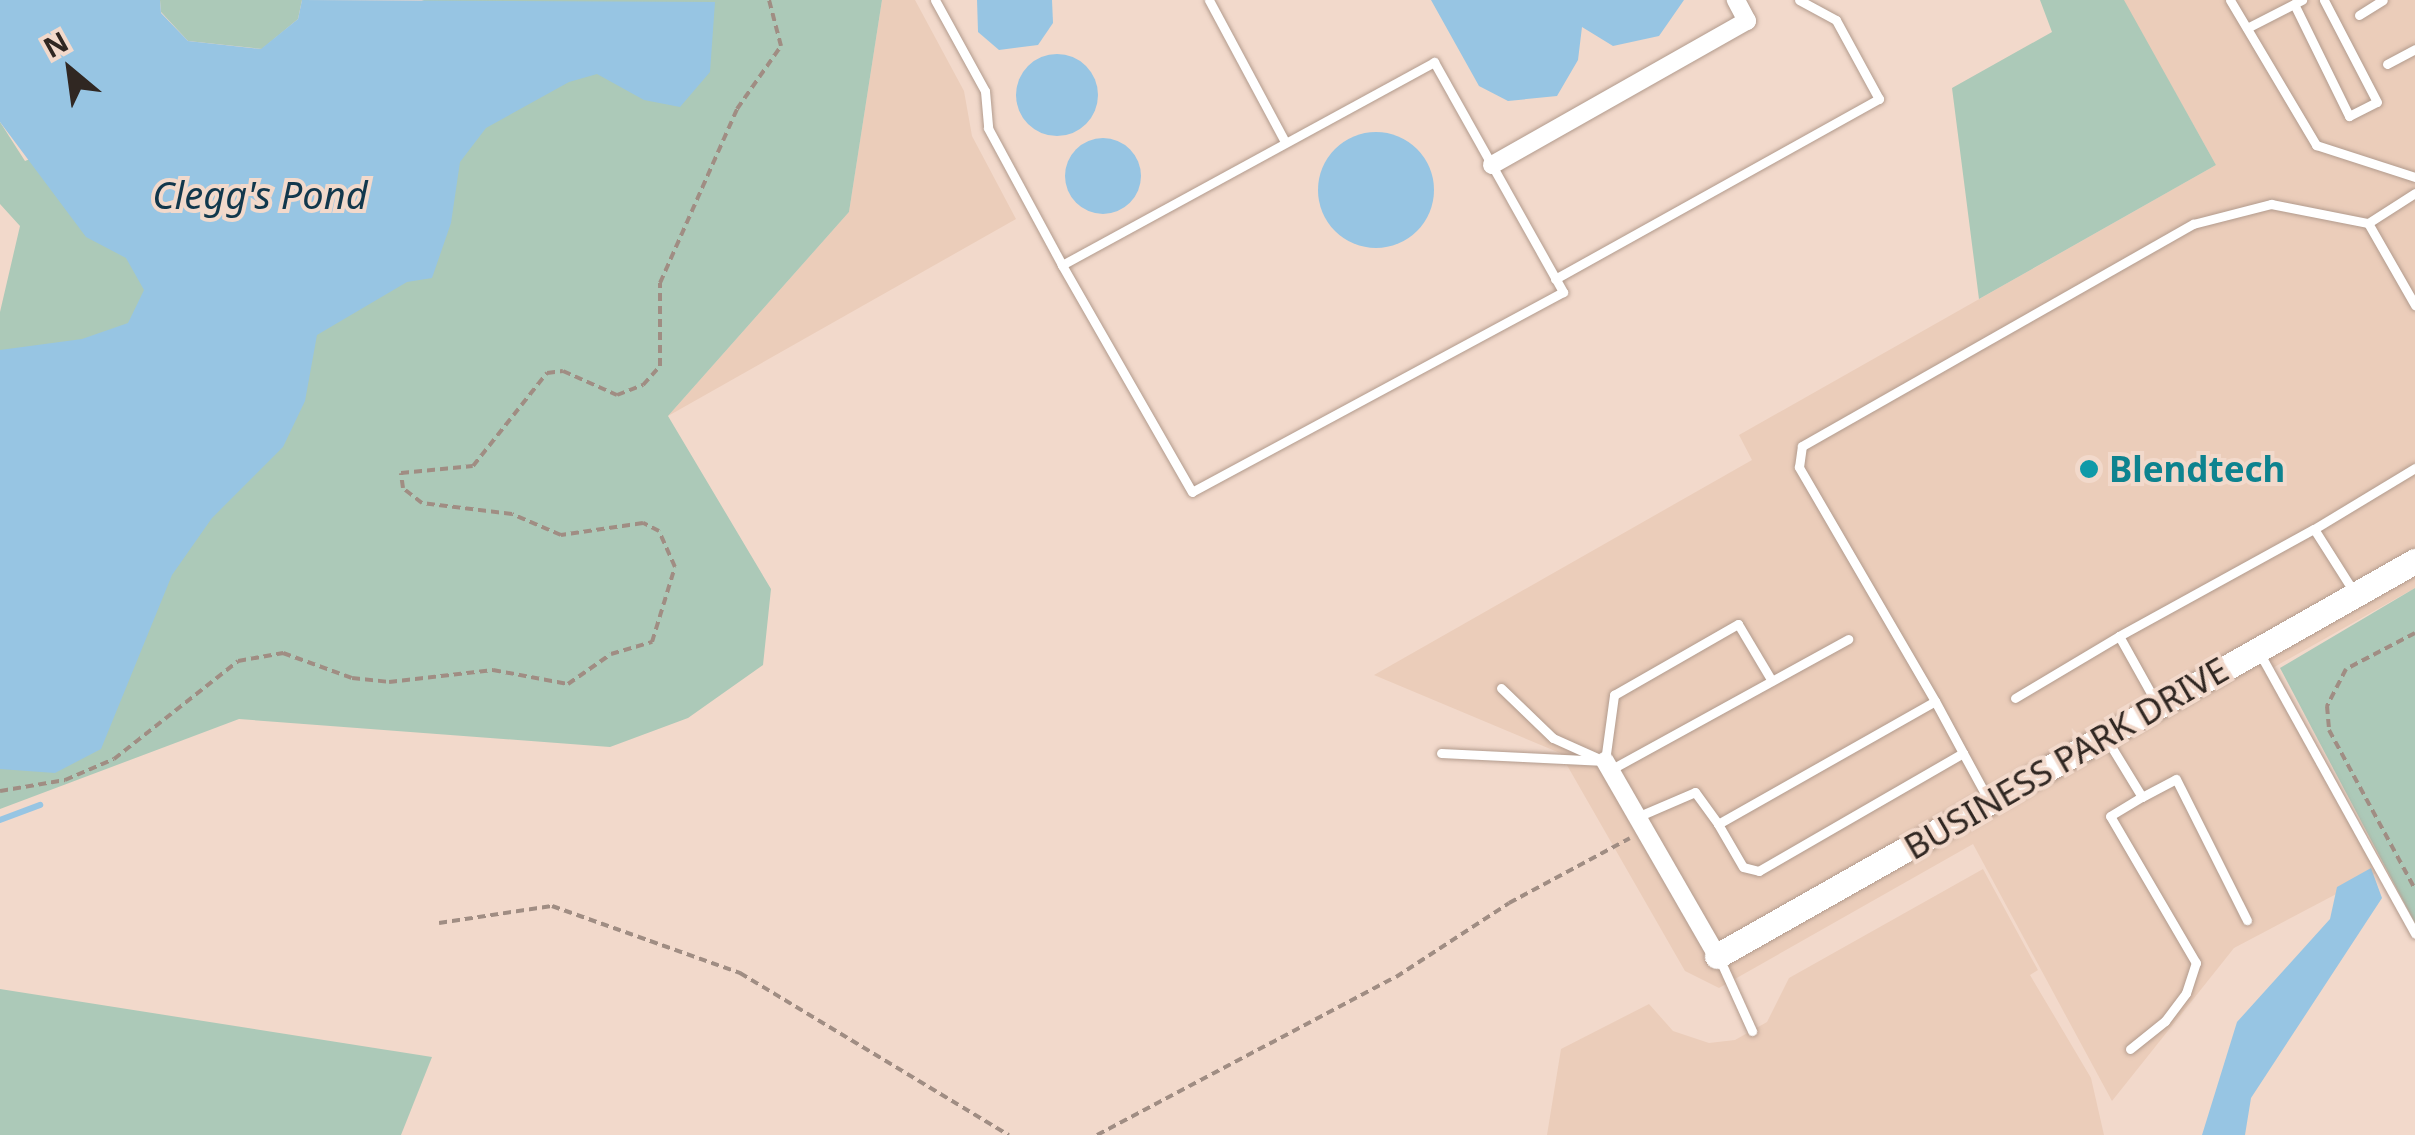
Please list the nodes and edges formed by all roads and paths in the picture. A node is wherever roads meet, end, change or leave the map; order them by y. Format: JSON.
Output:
{"nodes":[{"id":1,"x":769,"y":0,"type":"edge"},
{"id":2,"x":935,"y":0,"type":"edge"},
{"id":3,"x":1209,"y":0,"type":"edge"},
{"id":4,"x":1736,"y":0,"type":"edge"},
{"id":5,"x":1799,"y":0,"type":"edge"},
{"id":6,"x":2230,"y":0,"type":"edge"},
{"id":7,"x":2324,"y":0,"type":"edge"},
{"id":8,"x":2383,"y":0,"type":"edge"},
{"id":9,"x":2298,"y":2,"type":"edge"},
{"id":10,"x":2359,"y":14,"type":"dead end"},
{"id":11,"x":2247,"y":28,"type":"junction"},
{"id":12,"x":2415,"y":49,"type":"edge"},
{"id":13,"x":2386,"y":64,"type":"dead end"},
{"id":14,"x":1285,"y":142,"type":"junction"},
{"id":15,"x":1492,"y":165,"type":"junction"},
{"id":16,"x":2415,"y":177,"type":"edge"},
{"id":17,"x":2415,"y":192,"type":"edge"},
{"id":18,"x":2368,"y":223,"type":"junction"},
{"id":19,"x":1062,"y":266,"type":"junction"},
{"id":20,"x":1555,"y":278,"type":"junction"},
{"id":21,"x":2415,"y":305,"type":"edge"},
{"id":22,"x":2415,"y":468,"type":"edge"},
{"id":23,"x":2314,"y":528,"type":"junction"},
{"id":24,"x":2415,"y":560,"type":"edge"},
{"id":25,"x":2356,"y":594,"type":"junction"},
{"id":26,"x":2415,"y":632,"type":"edge"},
{"id":27,"x":2119,"y":636,"type":"junction"},
{"id":28,"x":1848,"y":639,"type":"dead end"},
{"id":29,"x":2258,"y":650,"type":"junction"},
{"id":30,"x":1772,"y":681,"type":"junction"},
{"id":31,"x":1501,"y":688,"type":"dead end"},
{"id":32,"x":2015,"y":698,"type":"dead end"},
{"id":33,"x":1935,"y":701,"type":"junction"},
{"id":34,"x":2158,"y":706,"type":"junction"},
{"id":35,"x":2105,"y":736,"type":"junction"},
{"id":36,"x":1963,"y":753,"type":"junction"},
{"id":37,"x":1441,"y":754,"type":"dead end"},
{"id":38,"x":1608,"y":766,"type":"junction"},
{"id":39,"x":0,"y":791,"type":"edge"},
{"id":40,"x":2142,"y":797,"type":"junction"},
{"id":41,"x":1989,"y":802,"type":"junction"},
{"id":42,"x":1641,"y":823,"type":"junction"},
{"id":43,"x":1718,"y":824,"type":"junction"},
{"id":44,"x":2415,"y":889,"type":"edge"},
{"id":45,"x":2247,"y":920,"type":"dead end"},
{"id":46,"x":439,"y":923,"type":"dead end"},
{"id":47,"x":2415,"y":934,"type":"edge"},
{"id":48,"x":1718,"y":956,"type":"junction"},
{"id":49,"x":1752,"y":1030,"type":"dead end"},
{"id":50,"x":2130,"y":1049,"type":"dead end"},
{"id":51,"x":1008,"y":1135,"type":"edge"},
{"id":52,"x":1097,"y":1135,"type":"edge"}],
"edges":[{"from":1,"to":39,"type":"path"},
{"from":2,"to":19,"type":"lane"},
{"from":3,"to":14,"type":"lane"},
{"from":4,"to":15,"type":"street"},
{"from":5,"to":20,"type":"lane"},
{"from":6,"to":11,"type":"lane"},
{"from":7,"to":9,"type":"lane"},
{"from":8,"to":10,"type":"lane"},
{"from":9,"to":11,"type":"lane"},
{"from":11,"to":16,"type":"lane"},
{"from":12,"to":13,"type":"lane"},
{"from":14,"to":15,"type":"lane"},
{"from":14,"to":19,"type":"lane"},
{"from":15,"to":20,"type":"lane"},
{"from":17,"to":18,"type":"lane"},
{"from":18,"to":21,"type":"lane"},
{"from":18,"to":33,"type":"lane"},
{"from":19,"to":20,"type":"lane"},
{"from":22,"to":23,"type":"lane"},
{"from":23,"to":25,"type":"lane"},
{"from":23,"to":27,"type":"lane"},
{"from":24,"to":25,"type":"street","name":"BUSINESS PARK DRIVE"},
{"from":25,"to":29,"type":"street","name":"BUSINESS PARK DRIVE"},
{"from":26,"to":44,"type":"path"},
{"from":27,"to":32,"type":"lane"},
{"from":27,"to":34,"type":"lane"},
{"from":28,"to":30,"type":"lane"},
{"from":29,"to":34,"type":"street","name":"BUSINESS PARK DRIVE"},
{"from":29,"to":47,"type":"lane"},
{"from":30,"to":38,"type":"lane"},
{"from":30,"to":38,"type":"lane"},
{"from":31,"to":38,"type":"lane"},
{"from":33,"to":36,"type":"lane"},
{"from":33,"to":43,"type":"lane"},
{"from":34,"to":35,"type":"street","name":"BUSINESS PARK DRIVE"},
{"from":35,"to":40,"type":"lane"},
{"from":35,"to":41,"type":"street","name":"BUSINESS PARK DRIVE"},
{"from":36,"to":41,"type":"lane"},
{"from":36,"to":43,"type":"lane"},
{"from":37,"to":38,"type":"lane"},
{"from":38,"to":42,"type":"street"},
{"from":40,"to":45,"type":"lane"},
{"from":40,"to":50,"type":"lane"},
{"from":41,"to":48,"type":"street","name":"BUSINESS PARK DRIVE"},
{"from":42,"to":43,"type":"lane"},
{"from":42,"to":48,"type":"street"},
{"from":42,"to":52,"type":"path"},
{"from":46,"to":51,"type":"path"},
{"from":48,"to":49,"type":"lane"}]}
